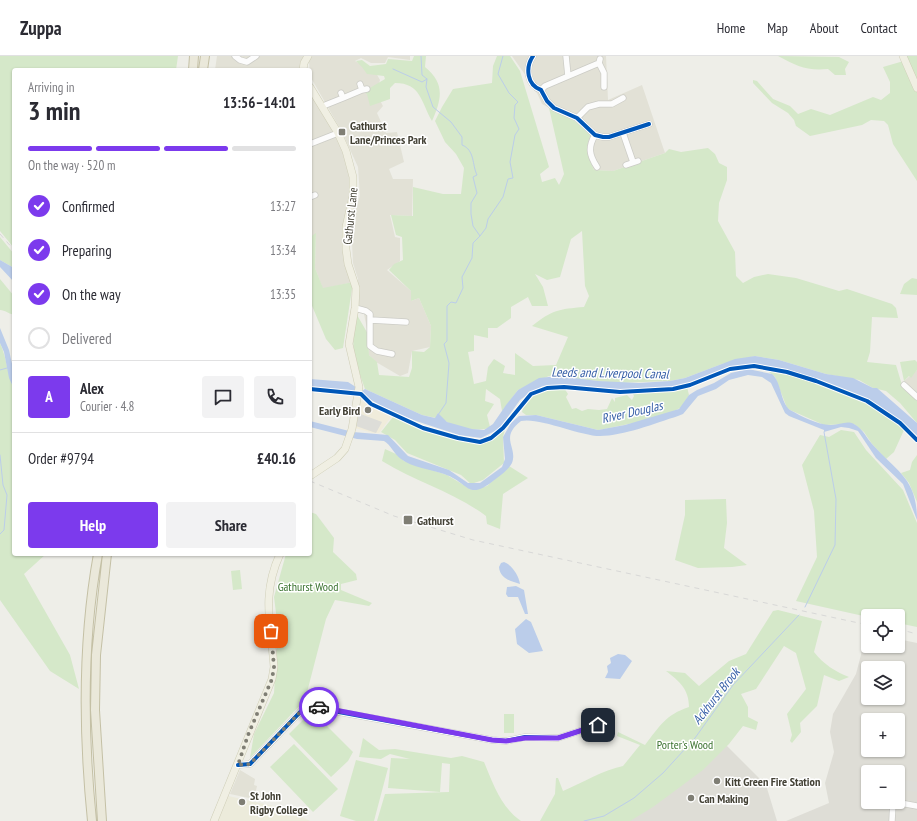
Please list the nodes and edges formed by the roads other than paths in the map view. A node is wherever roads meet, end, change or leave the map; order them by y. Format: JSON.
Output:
{"nodes":[{"id":1,"x":194,"y":56,"type":"edge"},
{"id":2,"x":205,"y":56,"type":"edge"},
{"id":3,"x":236,"y":56,"type":"edge"},
{"id":4,"x":256,"y":56,"type":"edge"},
{"id":5,"x":308,"y":56,"type":"edge"},
{"id":6,"x":533,"y":56,"type":"edge"},
{"id":7,"x":566,"y":56,"type":"edge"},
{"id":8,"x":903,"y":56,"type":"edge"},
{"id":9,"x":193,"y":68,"type":"edge"},
{"id":10,"x":203,"y":68,"type":"edge"},
{"id":11,"x":303,"y":68,"type":"edge"},
{"id":12,"x":568,"y":76,"type":"junction"},
{"id":13,"x":604,"y":87,"type":"dead end"},
{"id":14,"x":363,"y":88,"type":"dead end"},
{"id":15,"x":917,"y":88,"type":"edge"},
{"id":16,"x":312,"y":90,"type":"edge"},
{"id":17,"x":541,"y":90,"type":"junction"},
{"id":18,"x":622,"y":98,"type":"dead end"},
{"id":19,"x":323,"y":106,"type":"junction"},
{"id":20,"x":577,"y":118,"type":"junction"},
{"id":21,"x":648,"y":124,"type":"dead end"},
{"id":22,"x":338,"y":133,"type":"junction"},
{"id":23,"x":623,"y":133,"type":"junction"},
{"id":24,"x":595,"y":134,"type":"junction"},
{"id":25,"x":312,"y":143,"type":"edge"},
{"id":26,"x":626,"y":165,"type":"dead end"},
{"id":27,"x":597,"y":167,"type":"dead end"},
{"id":28,"x":355,"y":308,"type":"junction"},
{"id":29,"x":371,"y":320,"type":"junction"},
{"id":30,"x":406,"y":322,"type":"dead end"},
{"id":31,"x":392,"y":354,"type":"dead end"},
{"id":32,"x":904,"y":385,"type":"dead end"},
{"id":33,"x":917,"y":396,"type":"edge"},
{"id":34,"x":312,"y":475,"type":"edge"},
{"id":35,"x":98,"y":556,"type":"edge"},
{"id":36,"x":107,"y":556,"type":"edge"},
{"id":37,"x":279,"y":556,"type":"edge"},
{"id":38,"x":598,"y":725,"type":"dead end"},
{"id":39,"x":238,"y":765,"type":"junction"},
{"id":40,"x":905,"y":804,"type":"edge"},
{"id":41,"x":917,"y":806,"type":"edge"},
{"id":42,"x":893,"y":809,"type":"edge"},
{"id":43,"x":92,"y":821,"type":"edge"},
{"id":44,"x":102,"y":821,"type":"edge"},
{"id":45,"x":214,"y":821,"type":"edge"},
{"id":46,"x":892,"y":821,"type":"edge"}],
"edges":[{"from":1,"to":9,"type":"highway"},
{"from":2,"to":10,"type":"highway"},
{"from":3,"to":4,"type":"street"},
{"from":5,"to":11,"type":"main road"},
{"from":6,"to":17,"type":"street"},
{"from":7,"to":12,"type":"street"},
{"from":8,"to":15,"type":"main road"},
{"from":12,"to":13,"type":"street"},
{"from":12,"to":17,"type":"street"},
{"from":14,"to":19,"type":"street"},
{"from":16,"to":19,"type":"main road","name":"Gathurst Lane"},
{"from":17,"to":20,"type":"street"},
{"from":18,"to":20,"type":"street"},
{"from":19,"to":22,"type":"main road","name":"Gathurst Lane"},
{"from":20,"to":24,"type":"street"},
{"from":21,"to":23,"type":"street"},
{"from":22,"to":25,"type":"street"},
{"from":22,"to":28,"type":"main road","name":"Gathurst Lane"},
{"from":23,"to":24,"type":"street"},
{"from":23,"to":26,"type":"street"},
{"from":24,"to":27,"type":"street"},
{"from":28,"to":29,"type":"street"},
{"from":28,"to":34,"type":"main road","name":"Gathurst Lane"},
{"from":29,"to":30,"type":"street"},
{"from":29,"to":31,"type":"street"},
{"from":32,"to":33,"type":"street"},
{"from":35,"to":43,"type":"highway"},
{"from":36,"to":44,"type":"highway"},
{"from":37,"to":39,"type":"main road"},
{"from":38,"to":39,"type":"street"},
{"from":39,"to":45,"type":"main road"},
{"from":40,"to":41,"type":"street"},
{"from":42,"to":46,"type":"street"}]}
